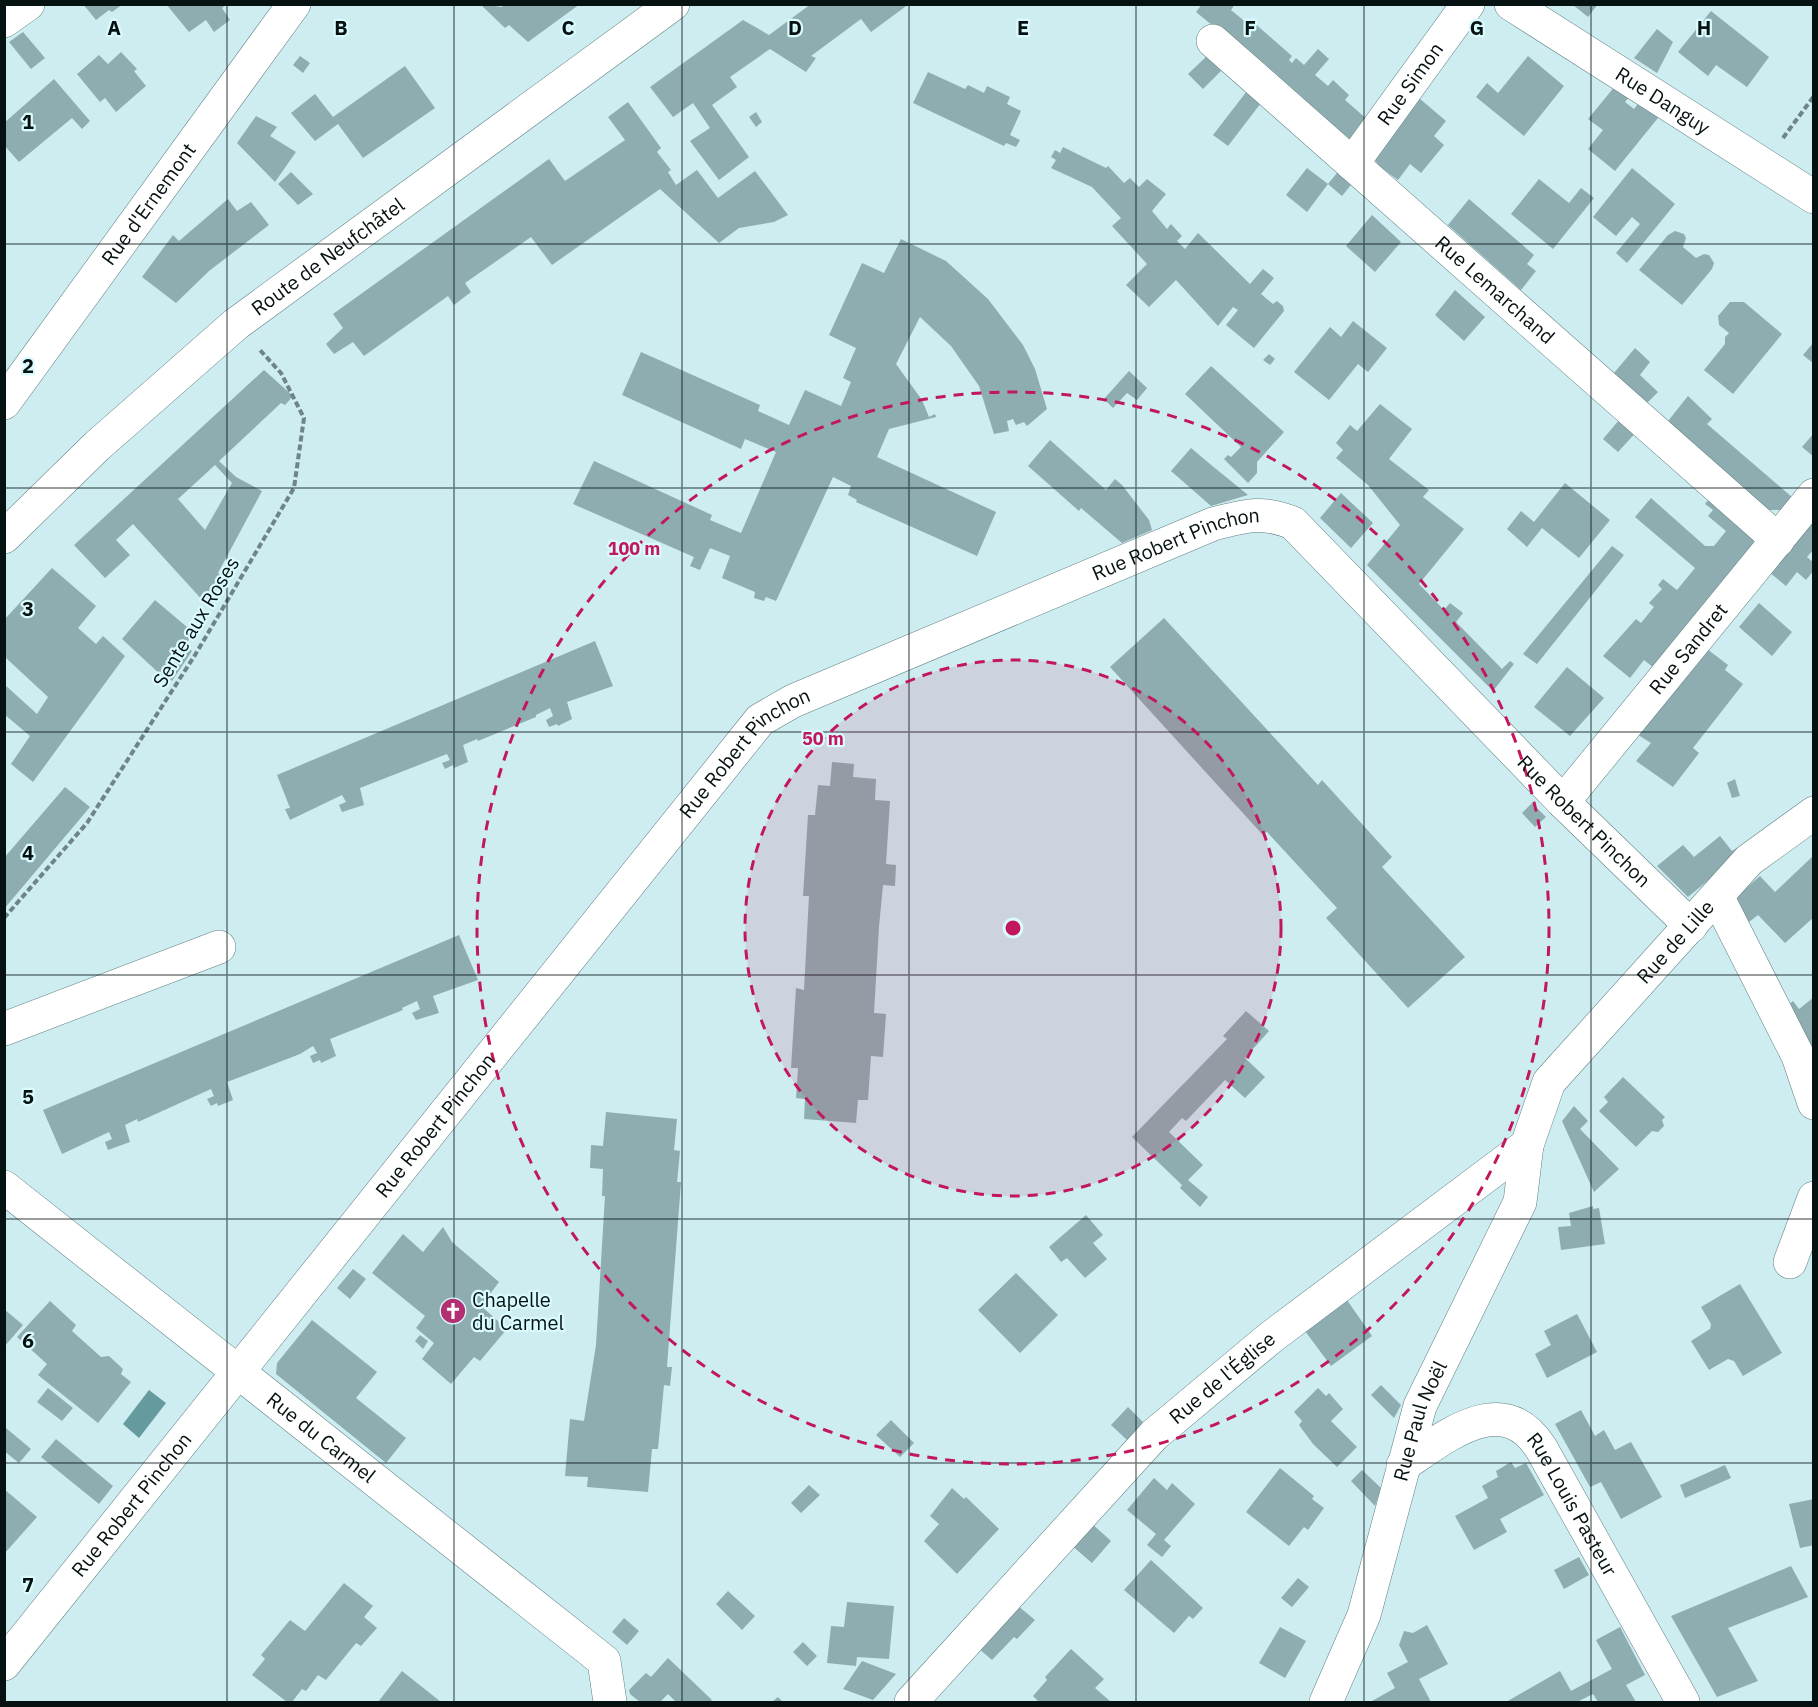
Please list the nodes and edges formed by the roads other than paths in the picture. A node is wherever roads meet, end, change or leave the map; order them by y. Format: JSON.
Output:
{"nodes":[{"id":1,"x":28,"y":4,"type":"edge"},
{"id":2,"x":294,"y":4,"type":"edge"},
{"id":3,"x":673,"y":4,"type":"edge"},
{"id":4,"x":1468,"y":4,"type":"edge"},
{"id":5,"x":1511,"y":4,"type":"edge"},
{"id":6,"x":4,"y":21,"type":"edge"},
{"id":7,"x":1213,"y":41,"type":"dead end"},
{"id":8,"x":1352,"y":164,"type":"junction"},
{"id":9,"x":1814,"y":197,"type":"edge"},
{"id":10,"x":4,"y":403,"type":"edge"},
{"id":11,"x":1814,"y":495,"type":"edge"},
{"id":12,"x":4,"y":537,"type":"edge"},
{"id":13,"x":1778,"y":540,"type":"junction"},
{"id":14,"x":1563,"y":802,"type":"junction"},
{"id":15,"x":1814,"y":813,"type":"edge"},
{"id":16,"x":1718,"y":896,"type":"junction"},
{"id":17,"x":1691,"y":926,"type":"junction"},
{"id":18,"x":219,"y":947,"type":"dead end"},
{"id":19,"x":4,"y":1029,"type":"edge"},
{"id":20,"x":1814,"y":1103,"type":"edge"},
{"id":21,"x":1527,"y":1145,"type":"junction"},
{"id":22,"x":4,"y":1187,"type":"edge"},
{"id":23,"x":1814,"y":1198,"type":"edge"},
{"id":24,"x":1790,"y":1262,"type":"dead end"},
{"id":25,"x":238,"y":1371,"type":"junction"},
{"id":26,"x":1403,"y":1465,"type":"junction"},
{"id":27,"x":4,"y":1664,"type":"edge"},
{"id":28,"x":610,"y":1702,"type":"edge"},
{"id":29,"x":911,"y":1702,"type":"edge"},
{"id":30,"x":1326,"y":1702,"type":"edge"},
{"id":31,"x":1683,"y":1702,"type":"edge"}],
"edges":[{"from":1,"to":6,"type":"street"},
{"from":2,"to":10,"type":"street","name":"Rue d'Ernemont"},
{"from":3,"to":12,"type":"street","name":"Route de Neufchâtel"},
{"from":4,"to":8,"type":"street","name":"Rue Simon"},
{"from":5,"to":9,"type":"street","name":"Rue Danguy"},
{"from":7,"to":8,"type":"street","name":"Rue Lemarchand"},
{"from":8,"to":13,"type":"street","name":"Rue Lemarchand"},
{"from":11,"to":13,"type":"street","name":"Rue Sandret"},
{"from":13,"to":14,"type":"street","name":"Rue Sandret"},
{"from":14,"to":17,"type":"street","name":"Rue Robert Pinchon"},
{"from":14,"to":25,"type":"street","name":"Rue Robert Pinchon"},
{"from":15,"to":16,"type":"street","name":"Rue de Lille"},
{"from":16,"to":17,"type":"street","name":"Rue de Lille"},
{"from":16,"to":20,"type":"street"},
{"from":17,"to":21,"type":"street","name":"Rue de Lille"},
{"from":18,"to":19,"type":"street"},
{"from":21,"to":26,"type":"street","name":"Rue Paul Noël"},
{"from":21,"to":29,"type":"street","name":"Rue de l'Église"},
{"from":22,"to":25,"type":"street","name":"Rue du Carmel"},
{"from":23,"to":24,"type":"street"},
{"from":25,"to":27,"type":"street","name":"Rue Robert Pinchon"},
{"from":25,"to":28,"type":"street","name":"Rue du Carmel"},
{"from":26,"to":30,"type":"street","name":"Rue Paul Noël"},
{"from":26,"to":31,"type":"street","name":"Rue Louis Pasteur"}]}
